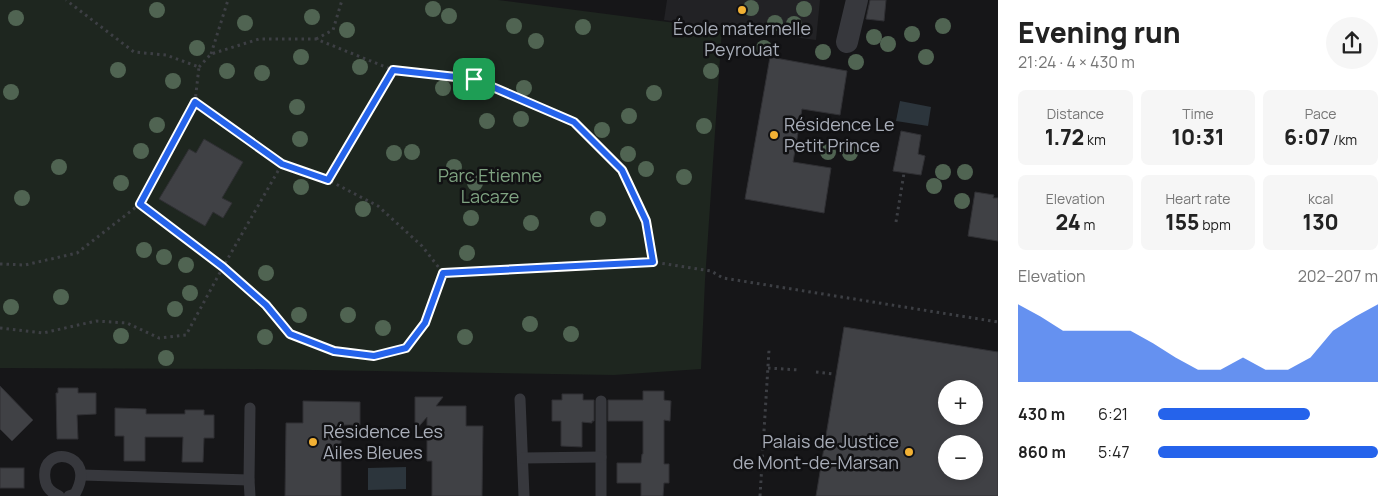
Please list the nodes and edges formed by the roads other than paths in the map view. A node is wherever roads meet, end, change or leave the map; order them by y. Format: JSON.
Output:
{"nodes":[{"id":1,"x":857,"y":0,"type":"edge"},
{"id":2,"x":848,"y":42,"type":"dead end"},
{"id":3,"x":520,"y":399,"type":"dead end"},
{"id":4,"x":601,"y":400,"type":"dead end"},
{"id":5,"x":250,"y":408,"type":"dead end"},
{"id":6,"x":601,"y":457,"type":"junction"},
{"id":7,"x":523,"y":458,"type":"junction"},
{"id":8,"x":82,"y":475,"type":"junction"},
{"id":9,"x":249,"y":480,"type":"junction"},
{"id":10,"x":59,"y":496,"type":"edge"},
{"id":11,"x":69,"y":496,"type":"edge"},
{"id":12,"x":250,"y":496,"type":"edge"},
{"id":13,"x":524,"y":496,"type":"edge"},
{"id":14,"x":601,"y":496,"type":"edge"}],
"edges":[{"from":1,"to":2,"type":"street"},
{"from":3,"to":7,"type":"lane"},
{"from":4,"to":6,"type":"lane"},
{"from":5,"to":9,"type":"lane"},
{"from":6,"to":7,"type":"lane"},
{"from":6,"to":14,"type":"lane"},
{"from":7,"to":13,"type":"lane"},
{"from":8,"to":9,"type":"lane"},
{"from":8,"to":10,"type":"lane"},
{"from":8,"to":11,"type":"lane"},
{"from":9,"to":12,"type":"lane"}]}
